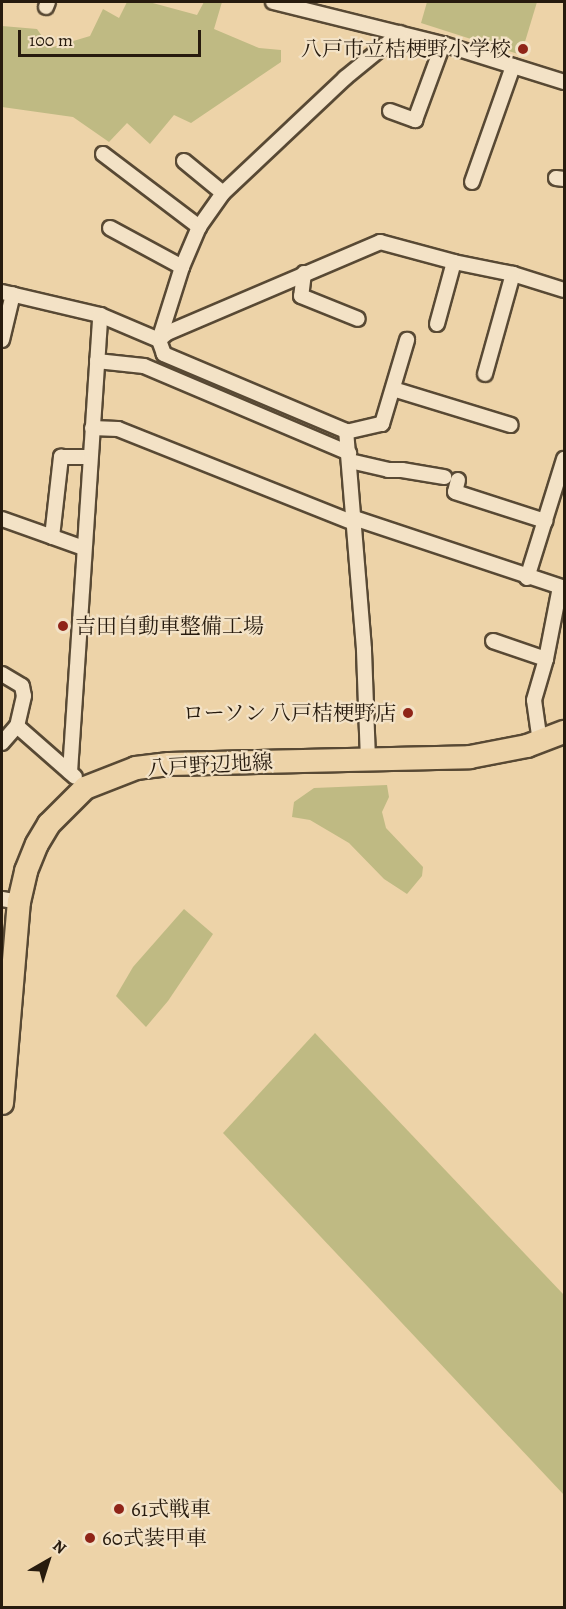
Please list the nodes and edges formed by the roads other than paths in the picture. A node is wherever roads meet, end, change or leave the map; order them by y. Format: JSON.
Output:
{"nodes":[{"id":1,"x":273,"y":2,"type":"edge"},
{"id":2,"x":400,"y":33,"type":"junction"},
{"id":3,"x":443,"y":44,"type":"junction"},
{"id":4,"x":513,"y":66,"type":"junction"},
{"id":5,"x":564,"y":82,"type":"edge"},
{"id":6,"x":390,"y":111,"type":"dead end"},
{"id":7,"x":103,"y":154,"type":"dead end"},
{"id":8,"x":184,"y":161,"type":"dead end"},
{"id":9,"x":472,"y":182,"type":"dead end"},
{"id":10,"x":223,"y":193,"type":"junction"},
{"id":11,"x":199,"y":227,"type":"junction"},
{"id":12,"x":110,"y":228,"type":"dead end"},
{"id":13,"x":454,"y":262,"type":"junction"},
{"id":14,"x":182,"y":267,"type":"junction"},
{"id":15,"x":304,"y":273,"type":"junction"},
{"id":16,"x":513,"y":274,"type":"junction"},
{"id":17,"x":564,"y":290,"type":"edge"},
{"id":18,"x":7,"y":293,"type":"edge"},
{"id":19,"x":100,"y":315,"type":"junction"},
{"id":20,"x":358,"y":319,"type":"dead end"},
{"id":21,"x":437,"y":324,"type":"dead end"},
{"id":22,"x":2,"y":340,"type":"edge"},
{"id":23,"x":159,"y":340,"type":"junction"},
{"id":24,"x":407,"y":340,"type":"dead end"},
{"id":25,"x":97,"y":361,"type":"junction"},
{"id":26,"x":485,"y":374,"type":"dead end"},
{"id":27,"x":393,"y":389,"type":"junction"},
{"id":28,"x":511,"y":425,"type":"dead end"},
{"id":29,"x":92,"y":428,"type":"junction"},
{"id":30,"x":346,"y":432,"type":"junction"},
{"id":31,"x":90,"y":457,"type":"junction"},
{"id":32,"x":349,"y":457,"type":"junction"},
{"id":33,"x":564,"y":459,"type":"edge"},
{"id":34,"x":444,"y":477,"type":"dead end"},
{"id":35,"x":458,"y":480,"type":"dead end"},
{"id":36,"x":2,"y":519,"type":"edge"},
{"id":37,"x":354,"y":521,"type":"junction"},
{"id":38,"x":545,"y":521,"type":"junction"},
{"id":39,"x":52,"y":537,"type":"junction"},
{"id":40,"x":84,"y":548,"type":"junction"},
{"id":41,"x":527,"y":578,"type":"junction"},
{"id":42,"x":562,"y":588,"type":"edge"},
{"id":43,"x":493,"y":641,"type":"dead end"},
{"id":44,"x":546,"y":659,"type":"junction"},
{"id":45,"x":2,"y":674,"type":"edge"},
{"id":46,"x":16,"y":726,"type":"junction"},
{"id":47,"x":564,"y":732,"type":"edge"},
{"id":48,"x":540,"y":742,"type":"junction"},
{"id":49,"x":2,"y":743,"type":"edge"},
{"id":50,"x":368,"y":760,"type":"junction"},
{"id":51,"x":78,"y":780,"type":"junction"},
{"id":52,"x":10,"y":900,"type":"edge"},
{"id":53,"x":8,"y":956,"type":"edge"},
{"id":54,"x":3,"y":1059,"type":"edge"},
{"id":55,"x":2,"y":1103,"type":"edge"}],
"edges":[{"from":1,"to":2,"type":"street"},
{"from":2,"to":3,"type":"street"},
{"from":2,"to":10,"type":"street"},
{"from":3,"to":4,"type":"street"},
{"from":3,"to":6,"type":"street"},
{"from":4,"to":5,"type":"street"},
{"from":4,"to":9,"type":"street"},
{"from":7,"to":11,"type":"street"},
{"from":8,"to":10,"type":"street"},
{"from":10,"to":11,"type":"street"},
{"from":11,"to":14,"type":"street"},
{"from":12,"to":14,"type":"street"},
{"from":13,"to":15,"type":"street"},
{"from":13,"to":16,"type":"street"},
{"from":13,"to":21,"type":"street"},
{"from":14,"to":23,"type":"street"},
{"from":15,"to":20,"type":"street"},
{"from":15,"to":23,"type":"street"},
{"from":16,"to":17,"type":"street"},
{"from":16,"to":26,"type":"street"},
{"from":18,"to":19,"type":"street"},
{"from":18,"to":22,"type":"street"},
{"from":19,"to":23,"type":"street"},
{"from":19,"to":25,"type":"street"},
{"from":23,"to":30,"type":"street"},
{"from":24,"to":27,"type":"street"},
{"from":25,"to":29,"type":"street"},
{"from":25,"to":32,"type":"street"},
{"from":27,"to":28,"type":"street"},
{"from":27,"to":30,"type":"street"},
{"from":29,"to":31,"type":"street"},
{"from":29,"to":37,"type":"street"},
{"from":30,"to":32,"type":"street"},
{"from":31,"to":39,"type":"street"},
{"from":31,"to":40,"type":"street"},
{"from":32,"to":34,"type":"street"},
{"from":32,"to":37,"type":"street"},
{"from":33,"to":38,"type":"street"},
{"from":35,"to":38,"type":"street"},
{"from":36,"to":39,"type":"street"},
{"from":37,"to":41,"type":"street"},
{"from":37,"to":50,"type":"street"},
{"from":38,"to":41,"type":"street"},
{"from":39,"to":40,"type":"street"},
{"from":40,"to":51,"type":"street"},
{"from":41,"to":42,"type":"street"},
{"from":42,"to":44,"type":"street"},
{"from":43,"to":44,"type":"street"},
{"from":44,"to":48,"type":"street"},
{"from":45,"to":46,"type":"street"},
{"from":46,"to":49,"type":"street"},
{"from":46,"to":51,"type":"street"},
{"from":47,"to":48,"type":"main road","name":"八戸野辺地線"},
{"from":48,"to":50,"type":"main road","name":"八戸野辺地線"},
{"from":50,"to":51,"type":"main road","name":"八戸野辺地線"},
{"from":51,"to":52,"type":"main road","name":"八戸野辺地線"},
{"from":52,"to":53,"type":"main road","name":"八戸野辺地線"},
{"from":53,"to":54,"type":"main road","name":"八戸野辺地線"},
{"from":54,"to":55,"type":"main road","name":"八戸野辺地線"}]}
